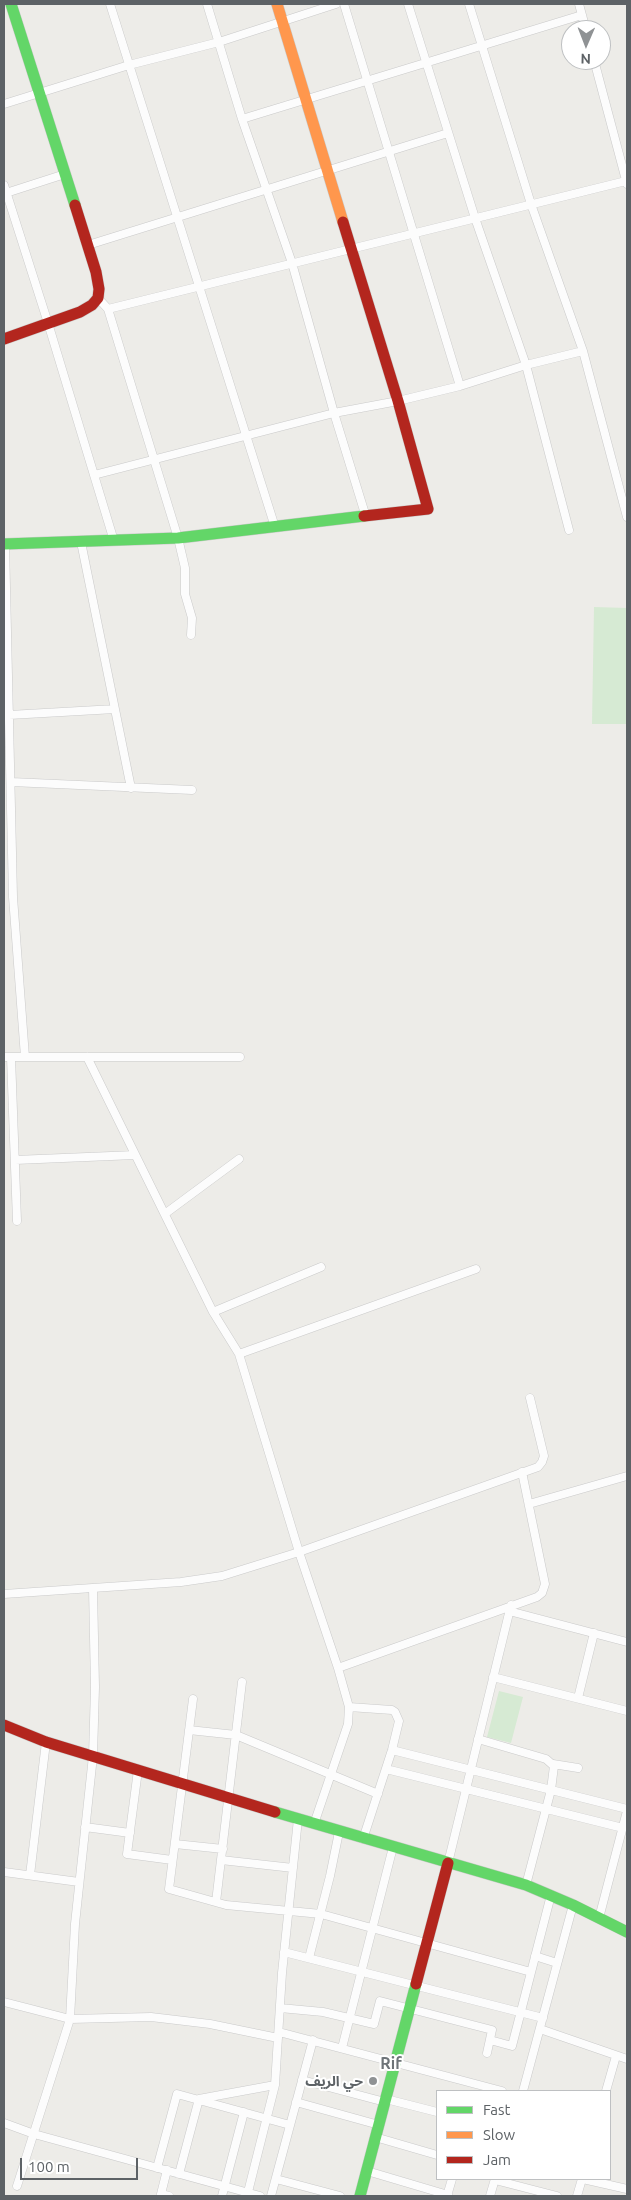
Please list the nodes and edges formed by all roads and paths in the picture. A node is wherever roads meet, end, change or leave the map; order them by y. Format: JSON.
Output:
{"nodes":[{"id":1,"x":11,"y":4,"type":"edge"},
{"id":2,"x":110,"y":4,"type":"edge"},
{"id":3,"x":207,"y":4,"type":"edge"},
{"id":4,"x":277,"y":4,"type":"edge"},
{"id":5,"x":336,"y":4,"type":"edge"},
{"id":6,"x":344,"y":4,"type":"edge"},
{"id":7,"x":408,"y":4,"type":"edge"},
{"id":8,"x":469,"y":4,"type":"edge"},
{"id":9,"x":579,"y":4,"type":"edge"},
{"id":10,"x":582,"y":15,"type":"junction"},
{"id":11,"x":583,"y":20,"type":"edge"},
{"id":12,"x":282,"y":21,"type":"junction"},
{"id":13,"x":220,"y":42,"type":"junction"},
{"id":14,"x":481,"y":45,"type":"junction"},
{"id":15,"x":426,"y":61,"type":"junction"},
{"id":16,"x":130,"y":65,"type":"junction"},
{"id":17,"x":597,"y":70,"type":"edge"},
{"id":18,"x":367,"y":80,"type":"junction"},
{"id":19,"x":39,"y":93,"type":"junction"},
{"id":20,"x":307,"y":98,"type":"junction"},
{"id":21,"x":4,"y":104,"type":"edge"},
{"id":22,"x":242,"y":119,"type":"junction"},
{"id":23,"x":448,"y":133,"type":"junction"},
{"id":24,"x":389,"y":152,"type":"junction"},
{"id":25,"x":328,"y":171,"type":"junction"},
{"id":26,"x":65,"y":174,"type":"junction"},
{"id":27,"x":626,"y":179,"type":"edge"},
{"id":28,"x":5,"y":189,"type":"edge"},
{"id":29,"x":267,"y":189,"type":"junction"},
{"id":30,"x":531,"y":204,"type":"junction"},
{"id":31,"x":177,"y":217,"type":"junction"},
{"id":32,"x":475,"y":218,"type":"junction"},
{"id":33,"x":414,"y":233,"type":"junction"},
{"id":34,"x":88,"y":245,"type":"junction"},
{"id":35,"x":351,"y":249,"type":"junction"},
{"id":36,"x":292,"y":263,"type":"junction"},
{"id":37,"x":199,"y":286,"type":"junction"},
{"id":38,"x":98,"y":298,"type":"junction"},
{"id":39,"x":108,"y":309,"type":"junction"},
{"id":40,"x":48,"y":323,"type":"junction"},
{"id":41,"x":4,"y":339,"type":"edge"},
{"id":42,"x":583,"y":352,"type":"junction"},
{"id":43,"x":526,"y":365,"type":"junction"},
{"id":44,"x":460,"y":386,"type":"junction"},
{"id":45,"x":398,"y":401,"type":"junction"},
{"id":46,"x":334,"y":413,"type":"junction"},
{"id":47,"x":246,"y":436,"type":"junction"},
{"id":48,"x":155,"y":459,"type":"junction"},
{"id":49,"x":94,"y":475,"type":"junction"},
{"id":50,"x":366,"y":517,"type":"junction"},
{"id":51,"x":627,"y":517,"type":"edge"},
{"id":52,"x":275,"y":527,"type":"junction"},
{"id":53,"x":569,"y":530,"type":"dead end"},
{"id":54,"x":178,"y":538,"type":"junction"},
{"id":55,"x":114,"y":541,"type":"junction"},
{"id":56,"x":80,"y":542,"type":"junction"},
{"id":57,"x":5,"y":544,"type":"edge"},
{"id":58,"x":5,"y":587,"type":"edge"},
{"id":59,"x":191,"y":635,"type":"dead end"},
{"id":60,"x":6,"y":647,"type":"edge"},
{"id":61,"x":115,"y":709,"type":"junction"},
{"id":62,"x":9,"y":715,"type":"junction"},
{"id":63,"x":8,"y":780,"type":"edge"},
{"id":64,"x":131,"y":788,"type":"junction"},
{"id":65,"x":192,"y":790,"type":"dead end"},
{"id":66,"x":7,"y":1057,"type":"edge"},
{"id":67,"x":25,"y":1057,"type":"junction"},
{"id":68,"x":87,"y":1057,"type":"junction"},
{"id":69,"x":240,"y":1057,"type":"dead end"},
{"id":70,"x":135,"y":1155,"type":"junction"},
{"id":71,"x":239,"y":1159,"type":"dead end"},
{"id":72,"x":15,"y":1160,"type":"junction"},
{"id":73,"x":166,"y":1213,"type":"junction"},
{"id":74,"x":18,"y":1221,"type":"dead end"},
{"id":75,"x":321,"y":1267,"type":"dead end"},
{"id":76,"x":476,"y":1269,"type":"dead end"},
{"id":77,"x":213,"y":1312,"type":"junction"},
{"id":78,"x":238,"y":1354,"type":"junction"},
{"id":79,"x":530,"y":1398,"type":"dead end"},
{"id":80,"x":522,"y":1472,"type":"junction"},
{"id":81,"x":627,"y":1476,"type":"edge"},
{"id":82,"x":529,"y":1504,"type":"junction"},
{"id":83,"x":299,"y":1552,"type":"junction"},
{"id":84,"x":93,"y":1588,"type":"junction"},
{"id":85,"x":4,"y":1594,"type":"edge"},
{"id":86,"x":510,"y":1608,"type":"junction"},
{"id":87,"x":594,"y":1634,"type":"junction"},
{"id":88,"x":627,"y":1642,"type":"edge"},
{"id":89,"x":338,"y":1668,"type":"junction"},
{"id":90,"x":494,"y":1677,"type":"junction"},
{"id":91,"x":242,"y":1682,"type":"dead end"},
{"id":92,"x":578,"y":1698,"type":"junction"},
{"id":93,"x":193,"y":1699,"type":"dead end"},
{"id":94,"x":349,"y":1707,"type":"junction"},
{"id":95,"x":627,"y":1711,"type":"edge"},
{"id":96,"x":4,"y":1725,"type":"edge"},
{"id":97,"x":189,"y":1730,"type":"junction"},
{"id":98,"x":236,"y":1735,"type":"junction"},
{"id":99,"x":478,"y":1739,"type":"junction"},
{"id":100,"x":46,"y":1742,"type":"junction"},
{"id":101,"x":392,"y":1750,"type":"junction"},
{"id":102,"x":92,"y":1756,"type":"junction"},
{"id":103,"x":553,"y":1764,"type":"junction"},
{"id":104,"x":578,"y":1768,"type":"dead end"},
{"id":105,"x":386,"y":1769,"type":"junction"},
{"id":106,"x":138,"y":1770,"type":"junction"},
{"id":107,"x":470,"y":1770,"type":"junction"},
{"id":108,"x":330,"y":1774,"type":"junction"},
{"id":109,"x":182,"y":1784,"type":"junction"},
{"id":110,"x":466,"y":1789,"type":"junction"},
{"id":111,"x":551,"y":1790,"type":"junction"},
{"id":112,"x":378,"y":1794,"type":"junction"},
{"id":113,"x":228,"y":1798,"type":"junction"},
{"id":114,"x":546,"y":1809,"type":"junction"},
{"id":115,"x":627,"y":1810,"type":"edge"},
{"id":116,"x":298,"y":1819,"type":"junction"},
{"id":117,"x":314,"y":1824,"type":"junction"},
{"id":118,"x":85,"y":1827,"type":"junction"},
{"id":119,"x":623,"y":1828,"type":"junction"},
{"id":120,"x":339,"y":1832,"type":"junction"},
{"id":121,"x":130,"y":1833,"type":"junction"},
{"id":122,"x":363,"y":1839,"type":"junction"},
{"id":123,"x":175,"y":1844,"type":"junction"},
{"id":124,"x":618,"y":1846,"type":"junction"},
{"id":125,"x":393,"y":1847,"type":"junction"},
{"id":126,"x":223,"y":1848,"type":"junction"},
{"id":127,"x":627,"y":1848,"type":"edge"},
{"id":128,"x":172,"y":1860,"type":"junction"},
{"id":129,"x":221,"y":1860,"type":"junction"},
{"id":130,"x":448,"y":1863,"type":"junction"},
{"id":131,"x":293,"y":1868,"type":"junction"},
{"id":132,"x":4,"y":1872,"type":"edge"},
{"id":133,"x":30,"y":1876,"type":"junction"},
{"id":134,"x":79,"y":1882,"type":"junction"},
{"id":135,"x":526,"y":1884,"type":"junction"},
{"id":136,"x":551,"y":1895,"type":"junction"},
{"id":137,"x":216,"y":1902,"type":"junction"},
{"id":138,"x":572,"y":1905,"type":"junction"},
{"id":139,"x":289,"y":1911,"type":"junction"},
{"id":140,"x":320,"y":1914,"type":"junction"},
{"id":141,"x":599,"y":1918,"type":"junction"},
{"id":142,"x":372,"y":1929,"type":"junction"},
{"id":143,"x":627,"y":1932,"type":"edge"},
{"id":144,"x":427,"y":1943,"type":"junction"},
{"id":145,"x":284,"y":1952,"type":"junction"},
{"id":146,"x":535,"y":1956,"type":"junction"},
{"id":147,"x":309,"y":1958,"type":"junction"},
{"id":148,"x":558,"y":1963,"type":"junction"},
{"id":149,"x":361,"y":1972,"type":"junction"},
{"id":150,"x":531,"y":1972,"type":"junction"},
{"id":151,"x":416,"y":1985,"type":"junction"},
{"id":152,"x":4,"y":2002,"type":"edge"},
{"id":153,"x":280,"y":2008,"type":"junction"},
{"id":154,"x":409,"y":2009,"type":"junction"},
{"id":155,"x":521,"y":2012,"type":"junction"},
{"id":156,"x":349,"y":2018,"type":"junction"},
{"id":157,"x":543,"y":2018,"type":"junction"},
{"id":158,"x":70,"y":2019,"type":"junction"},
{"id":159,"x":540,"y":2030,"type":"junction"},
{"id":160,"x":278,"y":2035,"type":"junction"},
{"id":161,"x":312,"y":2040,"type":"junction"},
{"id":162,"x":490,"y":2040,"type":"junction"},
{"id":163,"x":342,"y":2048,"type":"junction"},
{"id":164,"x":487,"y":2053,"type":"dead end"},
{"id":165,"x":616,"y":2056,"type":"junction"},
{"id":166,"x":627,"y":2059,"type":"edge"},
{"id":167,"x":395,"y":2063,"type":"junction"},
{"id":168,"x":302,"y":2080,"type":"junction"},
{"id":169,"x":275,"y":2086,"type":"junction"},
{"id":170,"x":476,"y":2088,"type":"edge"},
{"id":171,"x":493,"y":2090,"type":"edge"},
{"id":172,"x":523,"y":2090,"type":"edge"},
{"id":173,"x":606,"y":2090,"type":"edge"},
{"id":174,"x":198,"y":2099,"type":"junction"},
{"id":175,"x":385,"y":2101,"type":"junction"},
{"id":176,"x":296,"y":2102,"type":"junction"},
{"id":177,"x":244,"y":2112,"type":"junction"},
{"id":178,"x":436,"y":2112,"type":"edge"},
{"id":179,"x":267,"y":2118,"type":"junction"},
{"id":180,"x":4,"y":2123,"type":"edge"},
{"id":181,"x":290,"y":2125,"type":"junction"},
{"id":182,"x":379,"y":2125,"type":"junction"},
{"id":183,"x":34,"y":2134,"type":"junction"},
{"id":184,"x":376,"y":2137,"type":"junction"},
{"id":185,"x":436,"y":2155,"type":"edge"},
{"id":186,"x":157,"y":2168,"type":"junction"},
{"id":187,"x":167,"y":2170,"type":"junction"},
{"id":188,"x":366,"y":2171,"type":"junction"},
{"id":189,"x":179,"y":2174,"type":"junction"},
{"id":190,"x":276,"y":2178,"type":"junction"},
{"id":191,"x":452,"y":2180,"type":"edge"},
{"id":192,"x":495,"y":2180,"type":"edge"},
{"id":193,"x":499,"y":2180,"type":"edge"},
{"id":194,"x":582,"y":2180,"type":"edge"},
{"id":195,"x":587,"y":2180,"type":"edge"},
{"id":196,"x":17,"y":2186,"type":"dead end"},
{"id":197,"x":224,"y":2186,"type":"junction"},
{"id":198,"x":624,"y":2188,"type":"edge"},
{"id":199,"x":248,"y":2195,"type":"edge"},
{"id":200,"x":169,"y":2196,"type":"edge"},
{"id":201,"x":222,"y":2196,"type":"edge"},
{"id":202,"x":260,"y":2196,"type":"edge"},
{"id":203,"x":271,"y":2196,"type":"edge"},
{"id":204,"x":340,"y":2196,"type":"edge"},
{"id":205,"x":360,"y":2196,"type":"edge"},
{"id":206,"x":447,"y":2196,"type":"edge"},
{"id":207,"x":490,"y":2196,"type":"edge"},
{"id":208,"x":558,"y":2196,"type":"edge"},
{"id":209,"x":577,"y":2196,"type":"edge"},
{"id":210,"x":618,"y":2196,"type":"edge"}],
"edges":[{"from":1,"to":19,"type":"street"},
{"from":2,"to":16,"type":"street"},
{"from":3,"to":13,"type":"street"},
{"from":4,"to":12,"type":"street"},
{"from":5,"to":12,"type":"street"},
{"from":6,"to":18,"type":"street"},
{"from":7,"to":15,"type":"street"},
{"from":8,"to":14,"type":"street"},
{"from":9,"to":10,"type":"street"},
{"from":10,"to":11,"type":"street"},
{"from":10,"to":14,"type":"street"},
{"from":12,"to":13,"type":"street"},
{"from":12,"to":20,"type":"street"},
{"from":13,"to":16,"type":"street"},
{"from":13,"to":22,"type":"street"},
{"from":14,"to":15,"type":"street"},
{"from":14,"to":30,"type":"street"},
{"from":15,"to":18,"type":"street"},
{"from":15,"to":23,"type":"street"},
{"from":16,"to":19,"type":"street"},
{"from":16,"to":31,"type":"street"},
{"from":17,"to":27,"type":"street"},
{"from":18,"to":20,"type":"street"},
{"from":18,"to":24,"type":"street"},
{"from":19,"to":21,"type":"street"},
{"from":19,"to":26,"type":"street"},
{"from":20,"to":22,"type":"street"},
{"from":20,"to":25,"type":"street"},
{"from":22,"to":29,"type":"street"},
{"from":23,"to":24,"type":"street"},
{"from":23,"to":32,"type":"street"},
{"from":24,"to":25,"type":"street"},
{"from":24,"to":33,"type":"street"},
{"from":25,"to":29,"type":"street"},
{"from":25,"to":35,"type":"street"},
{"from":26,"to":28,"type":"street"},
{"from":26,"to":34,"type":"street"},
{"from":27,"to":30,"type":"street"},
{"from":28,"to":40,"type":"street"},
{"from":29,"to":31,"type":"street"},
{"from":29,"to":36,"type":"street"},
{"from":30,"to":32,"type":"street"},
{"from":30,"to":42,"type":"street"},
{"from":31,"to":34,"type":"street"},
{"from":31,"to":37,"type":"street"},
{"from":32,"to":33,"type":"street"},
{"from":32,"to":43,"type":"street"},
{"from":33,"to":35,"type":"street"},
{"from":33,"to":44,"type":"street"},
{"from":34,"to":38,"type":"street"},
{"from":35,"to":36,"type":"street"},
{"from":35,"to":45,"type":"street"},
{"from":36,"to":37,"type":"street"},
{"from":36,"to":46,"type":"street"},
{"from":37,"to":39,"type":"street"},
{"from":37,"to":47,"type":"street"},
{"from":38,"to":39,"type":"street"},
{"from":38,"to":40,"type":"street"},
{"from":39,"to":48,"type":"street"},
{"from":40,"to":41,"type":"street"},
{"from":40,"to":49,"type":"street"},
{"from":42,"to":43,"type":"street"},
{"from":42,"to":51,"type":"street"},
{"from":43,"to":44,"type":"street"},
{"from":43,"to":53,"type":"street"},
{"from":44,"to":45,"type":"street"},
{"from":45,"to":46,"type":"street"},
{"from":45,"to":50,"type":"street"},
{"from":46,"to":47,"type":"street"},
{"from":46,"to":50,"type":"street"},
{"from":47,"to":48,"type":"street"},
{"from":47,"to":52,"type":"street"},
{"from":48,"to":49,"type":"street"},
{"from":48,"to":54,"type":"street"},
{"from":49,"to":55,"type":"street"},
{"from":50,"to":52,"type":"street"},
{"from":52,"to":54,"type":"street"},
{"from":54,"to":55,"type":"street"},
{"from":54,"to":59,"type":"street"},
{"from":55,"to":56,"type":"street"},
{"from":56,"to":57,"type":"street"},
{"from":56,"to":61,"type":"street"},
{"from":57,"to":58,"type":"street"},
{"from":58,"to":60,"type":"street"},
{"from":60,"to":62,"type":"street"},
{"from":61,"to":62,"type":"street"},
{"from":61,"to":64,"type":"street"},
{"from":62,"to":63,"type":"street"},
{"from":63,"to":64,"type":"street"},
{"from":63,"to":67,"type":"street"},
{"from":64,"to":65,"type":"street"},
{"from":66,"to":67,"type":"street"},
{"from":66,"to":72,"type":"street"},
{"from":67,"to":68,"type":"street"},
{"from":68,"to":69,"type":"street"},
{"from":68,"to":70,"type":"street"},
{"from":70,"to":72,"type":"street"},
{"from":70,"to":73,"type":"street"},
{"from":71,"to":73,"type":"street"},
{"from":72,"to":74,"type":"street"},
{"from":73,"to":77,"type":"street"},
{"from":75,"to":77,"type":"street"},
{"from":76,"to":78,"type":"street"},
{"from":77,"to":78,"type":"street"},
{"from":78,"to":83,"type":"street"},
{"from":79,"to":80,"type":"street"},
{"from":80,"to":82,"type":"street"},
{"from":80,"to":83,"type":"street"},
{"from":81,"to":82,"type":"street"},
{"from":82,"to":86,"type":"street"},
{"from":83,"to":84,"type":"street"},
{"from":83,"to":89,"type":"street"},
{"from":84,"to":85,"type":"street"},
{"from":84,"to":102,"type":"street"},
{"from":86,"to":87,"type":"street"},
{"from":86,"to":89,"type":"street"},
{"from":86,"to":90,"type":"street"},
{"from":87,"to":88,"type":"street"},
{"from":87,"to":92,"type":"street"},
{"from":89,"to":94,"type":"street"},
{"from":90,"to":92,"type":"street"},
{"from":90,"to":99,"type":"street"},
{"from":91,"to":98,"type":"street"},
{"from":92,"to":95,"type":"street"},
{"from":93,"to":97,"type":"street"},
{"from":94,"to":101,"type":"street"},
{"from":94,"to":108,"type":"street"},
{"from":96,"to":100,"type":"street"},
{"from":97,"to":98,"type":"street"},
{"from":97,"to":109,"type":"street"},
{"from":98,"to":108,"type":"street"},
{"from":98,"to":113,"type":"street"},
{"from":99,"to":103,"type":"street"},
{"from":99,"to":107,"type":"street"},
{"from":100,"to":102,"type":"street"},
{"from":100,"to":133,"type":"street"},
{"from":101,"to":105,"type":"street"},
{"from":101,"to":107,"type":"street"},
{"from":102,"to":106,"type":"street"},
{"from":102,"to":118,"type":"street"},
{"from":103,"to":104,"type":"street"},
{"from":103,"to":111,"type":"street"},
{"from":105,"to":110,"type":"street"},
{"from":105,"to":112,"type":"street"},
{"from":106,"to":109,"type":"street"},
{"from":106,"to":121,"type":"street"},
{"from":107,"to":110,"type":"street"},
{"from":107,"to":111,"type":"street"},
{"from":108,"to":112,"type":"street"},
{"from":108,"to":117,"type":"street"},
{"from":109,"to":113,"type":"street"},
{"from":109,"to":123,"type":"street"},
{"from":110,"to":114,"type":"street"},
{"from":110,"to":130,"type":"street"},
{"from":111,"to":114,"type":"street"},
{"from":111,"to":115,"type":"street"},
{"from":112,"to":122,"type":"street"},
{"from":113,"to":116,"type":"street"},
{"from":113,"to":126,"type":"street"},
{"from":114,"to":119,"type":"street"},
{"from":114,"to":135,"type":"street"},
{"from":115,"to":119,"type":"street"},
{"from":116,"to":117,"type":"street"},
{"from":116,"to":131,"type":"street"},
{"from":117,"to":120,"type":"street"},
{"from":118,"to":121,"type":"street"},
{"from":118,"to":134,"type":"street"},
{"from":119,"to":124,"type":"street"},
{"from":120,"to":122,"type":"street"},
{"from":120,"to":140,"type":"street"},
{"from":121,"to":128,"type":"street"},
{"from":122,"to":125,"type":"street"},
{"from":123,"to":126,"type":"street"},
{"from":123,"to":128,"type":"street"},
{"from":124,"to":127,"type":"street"},
{"from":124,"to":141,"type":"street"},
{"from":125,"to":130,"type":"street"},
{"from":125,"to":142,"type":"street"},
{"from":126,"to":129,"type":"street"},
{"from":128,"to":137,"type":"street"},
{"from":129,"to":131,"type":"street"},
{"from":129,"to":137,"type":"street"},
{"from":130,"to":135,"type":"street"},
{"from":130,"to":144,"type":"street"},
{"from":131,"to":139,"type":"street"},
{"from":132,"to":133,"type":"street"},
{"from":133,"to":134,"type":"street"},
{"from":134,"to":158,"type":"street"},
{"from":135,"to":136,"type":"street"},
{"from":136,"to":138,"type":"street"},
{"from":136,"to":146,"type":"street"},
{"from":137,"to":139,"type":"street"},
{"from":138,"to":141,"type":"street"},
{"from":138,"to":148,"type":"street"},
{"from":139,"to":140,"type":"street"},
{"from":139,"to":145,"type":"street"},
{"from":140,"to":142,"type":"street"},
{"from":140,"to":147,"type":"street"},
{"from":141,"to":143,"type":"street"},
{"from":142,"to":144,"type":"street"},
{"from":142,"to":149,"type":"street"},
{"from":144,"to":150,"type":"street"},
{"from":144,"to":151,"type":"street"},
{"from":145,"to":147,"type":"street"},
{"from":145,"to":153,"type":"street"},
{"from":146,"to":148,"type":"street"},
{"from":146,"to":150,"type":"street"},
{"from":147,"to":149,"type":"street"},
{"from":148,"to":157,"type":"street"},
{"from":149,"to":151,"type":"street"},
{"from":149,"to":156,"type":"street"},
{"from":150,"to":155,"type":"street"},
{"from":151,"to":154,"type":"street"},
{"from":151,"to":155,"type":"street"},
{"from":152,"to":158,"type":"street"},
{"from":153,"to":156,"type":"street"},
{"from":153,"to":160,"type":"street"},
{"from":154,"to":156,"type":"street"},
{"from":154,"to":162,"type":"street"},
{"from":154,"to":167,"type":"street"},
{"from":155,"to":157,"type":"street"},
{"from":155,"to":162,"type":"street"},
{"from":156,"to":163,"type":"street"},
{"from":157,"to":159,"type":"street"},
{"from":158,"to":160,"type":"street"},
{"from":158,"to":183,"type":"street"},
{"from":159,"to":165,"type":"street"},
{"from":159,"to":172,"type":"street"},
{"from":160,"to":161,"type":"street"},
{"from":160,"to":169,"type":"street"},
{"from":161,"to":163,"type":"street"},
{"from":161,"to":168,"type":"street"},
{"from":162,"to":164,"type":"street"},
{"from":163,"to":167,"type":"street"},
{"from":165,"to":166,"type":"street"},
{"from":165,"to":173,"type":"street"},
{"from":167,"to":170,"type":"street"},
{"from":167,"to":175,"type":"street"},
{"from":168,"to":175,"type":"street"},
{"from":168,"to":176,"type":"street"},
{"from":169,"to":174,"type":"street"},
{"from":169,"to":179,"type":"street"},
{"from":170,"to":171,"type":"street"},
{"from":174,"to":177,"type":"street"},
{"from":174,"to":186,"type":"street"},
{"from":174,"to":189,"type":"street"},
{"from":175,"to":178,"type":"street"},
{"from":175,"to":182,"type":"street"},
{"from":176,"to":181,"type":"street"},
{"from":176,"to":182,"type":"street"},
{"from":177,"to":179,"type":"street"},
{"from":177,"to":197,"type":"street"},
{"from":179,"to":181,"type":"street"},
{"from":179,"to":199,"type":"street"},
{"from":180,"to":183,"type":"street"},
{"from":181,"to":190,"type":"street"},
{"from":182,"to":184,"type":"street"},
{"from":183,"to":186,"type":"street"},
{"from":183,"to":196,"type":"street"},
{"from":184,"to":185,"type":"street"},
{"from":184,"to":188,"type":"street"},
{"from":186,"to":187,"type":"street"},
{"from":187,"to":189,"type":"street"},
{"from":187,"to":200,"type":"street"},
{"from":188,"to":205,"type":"street"},
{"from":188,"to":206,"type":"street"},
{"from":189,"to":197,"type":"street"},
{"from":190,"to":203,"type":"street"},
{"from":190,"to":204,"type":"street"},
{"from":191,"to":206,"type":"street"},
{"from":192,"to":207,"type":"street"},
{"from":193,"to":208,"type":"street"},
{"from":194,"to":209,"type":"street"},
{"from":195,"to":198,"type":"street"},
{"from":197,"to":199,"type":"street"},
{"from":197,"to":201,"type":"street"},
{"from":198,"to":210,"type":"street"},
{"from":199,"to":202,"type":"street"}]}
